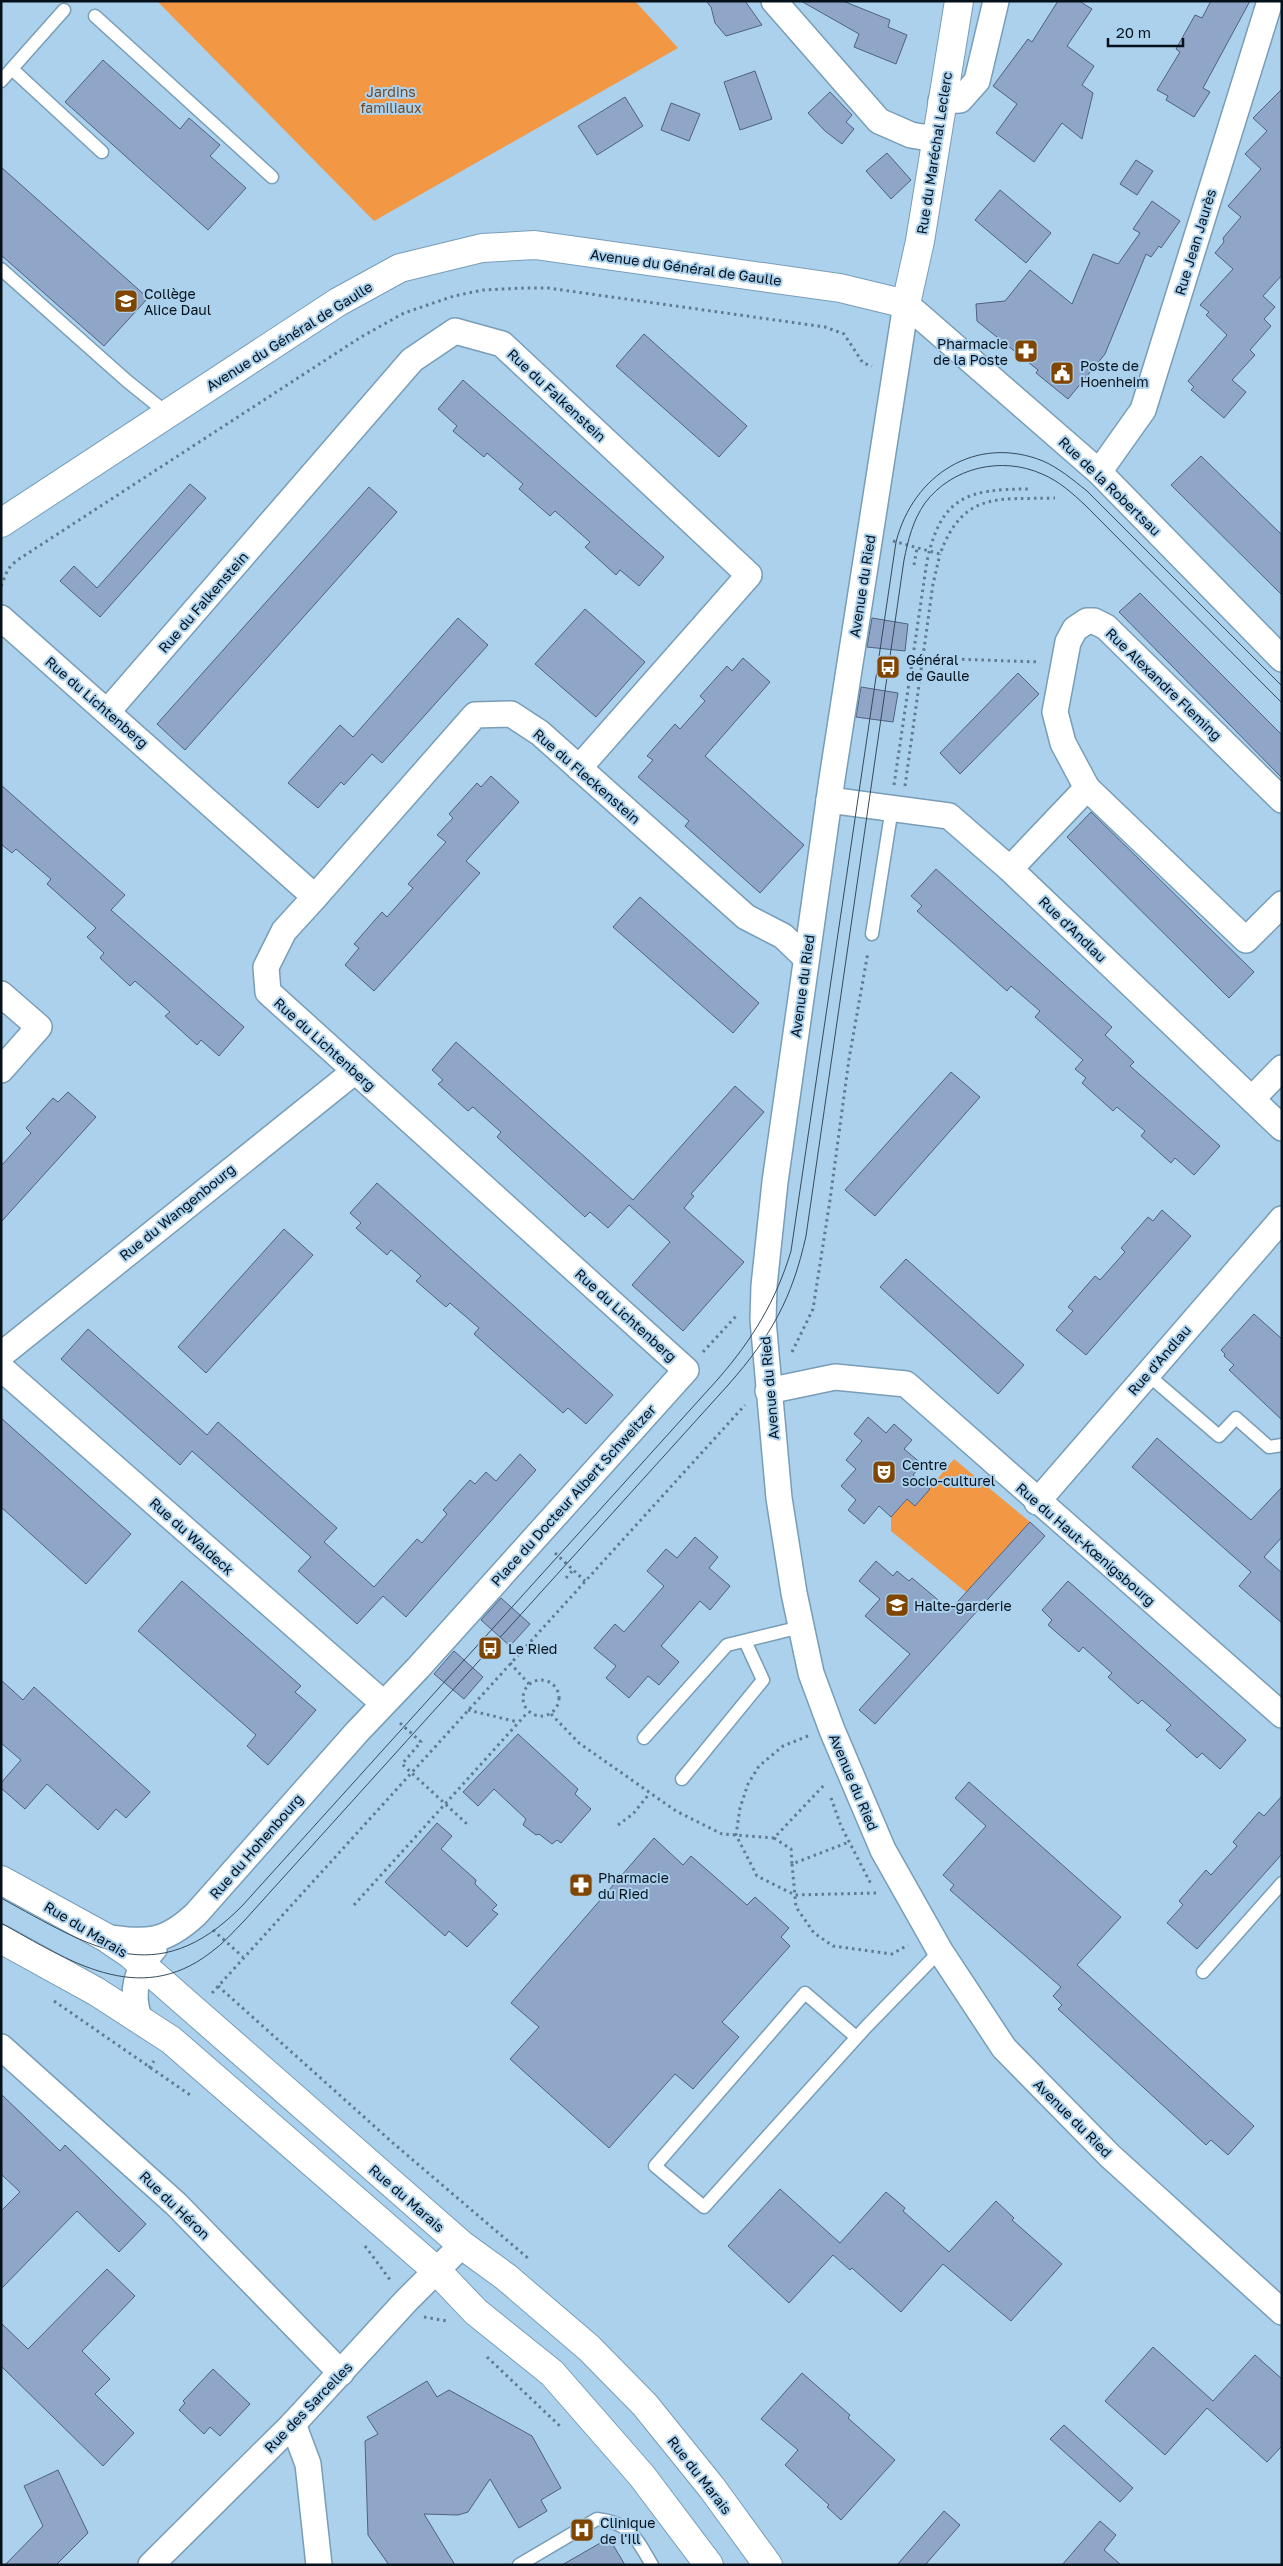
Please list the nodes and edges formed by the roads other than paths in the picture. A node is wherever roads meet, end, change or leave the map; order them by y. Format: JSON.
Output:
{"nodes":[{"id":1,"x":774,"y":1,"type":"edge"},
{"id":2,"x":959,"y":1,"type":"edge"},
{"id":3,"x":996,"y":1,"type":"edge"},
{"id":4,"x":1270,"y":1,"type":"edge"},
{"id":5,"x":64,"y":10,"type":"dead end"},
{"id":6,"x":94,"y":16,"type":"dead end"},
{"id":7,"x":12,"y":69,"type":"junction"},
{"id":8,"x":1,"y":81,"type":"edge"},
{"id":9,"x":942,"y":101,"type":"junction"},
{"id":10,"x":934,"y":139,"type":"junction"},
{"id":11,"x":102,"y":152,"type":"dead end"},
{"id":12,"x":272,"y":177,"type":"dead end"},
{"id":13,"x":1,"y":269,"type":"edge"},
{"id":14,"x":906,"y":304,"type":"junction"},
{"id":15,"x":168,"y":414,"type":"junction"},
{"id":16,"x":1099,"y":472,"type":"junction"},
{"id":17,"x":1,"y":522,"type":"edge"},
{"id":18,"x":1,"y":618,"type":"edge"},
{"id":19,"x":1282,"y":659,"type":"edge"},
{"id":20,"x":108,"y":711,"type":"junction"},
{"id":21,"x":579,"y":768,"type":"junction"},
{"id":22,"x":1086,"y":788,"type":"junction"},
{"id":23,"x":897,"y":795,"type":"junction"},
{"id":24,"x":829,"y":800,"type":"junction"},
{"id":25,"x":1282,"y":800,"type":"edge"},
{"id":26,"x":1010,"y":869,"type":"junction"},
{"id":27,"x":314,"y":897,"type":"junction"},
{"id":28,"x":1282,"y":904,"type":"edge"},
{"id":29,"x":872,"y":934,"type":"road end"},
{"id":30,"x":806,"y":958,"type":"junction"},
{"id":31,"x":1,"y":994,"type":"edge"},
{"id":32,"x":1282,"y":1068,"type":"edge"},
{"id":33,"x":1,"y":1070,"type":"edge"},
{"id":34,"x":355,"y":1071,"type":"junction"},
{"id":35,"x":1252,"y":1099,"type":"junction"},
{"id":36,"x":1282,"y":1128,"type":"edge"},
{"id":37,"x":1282,"y":1219,"type":"edge"},
{"id":38,"x":1,"y":1355,"type":"edge"},
{"id":39,"x":1,"y":1368,"type":"edge"},
{"id":40,"x":686,"y":1370,"type":"joint"},
{"id":41,"x":1147,"y":1374,"type":"junction"},
{"id":42,"x":758,"y":1397,"type":"junction"},
{"id":43,"x":1282,"y":1445,"type":"edge"},
{"id":44,"x":1037,"y":1502,"type":"junction"},
{"id":45,"x":801,"y":1626,"type":"junction"},
{"id":46,"x":745,"y":1640,"type":"junction"},
{"id":47,"x":390,"y":1712,"type":"junction"},
{"id":48,"x":1282,"y":1715,"type":"edge"},
{"id":49,"x":644,"y":1738,"type":"dead end"},
{"id":50,"x":682,"y":1779,"type":"dead end"},
{"id":51,"x":1,"y":1880,"type":"edge"},
{"id":52,"x":1282,"y":1882,"type":"edge"},
{"id":53,"x":171,"y":1934,"type":"junction"},
{"id":54,"x":105,"y":1937,"type":"junction"},
{"id":55,"x":1,"y":1939,"type":"edge"},
{"id":56,"x":940,"y":1951,"type":"junction"},
{"id":57,"x":142,"y":1964,"type":"junction"},
{"id":58,"x":1203,"y":1972,"type":"dead end"},
{"id":59,"x":139,"y":2017,"type":"junction"},
{"id":60,"x":856,"y":2037,"type":"junction"},
{"id":61,"x":1,"y":2047,"type":"edge"},
{"id":62,"x":462,"y":2245,"type":"junction"},
{"id":63,"x":437,"y":2271,"type":"junction"},
{"id":64,"x":1282,"y":2312,"type":"edge"},
{"id":65,"x":341,"y":2373,"type":"junction"},
{"id":66,"x":292,"y":2424,"type":"junction"},
{"id":67,"x":151,"y":2565,"type":"edge"},
{"id":68,"x":319,"y":2565,"type":"edge"},
{"id":69,"x":519,"y":2565,"type":"edge"},
{"id":70,"x":652,"y":2565,"type":"edge"},
{"id":71,"x":709,"y":2565,"type":"edge"},
{"id":72,"x":768,"y":2565,"type":"edge"}],
"edges":[{"from":1,"to":10,"type":"street"},
{"from":2,"to":9,"type":"main road","name":"Rue du Maréchal Leclerc"},
{"from":3,"to":9,"type":"street"},
{"from":4,"to":16,"type":"street","name":"Rue Jean Jaurès"},
{"from":5,"to":7,"type":"lane"},
{"from":6,"to":12,"type":"lane"},
{"from":7,"to":8,"type":"lane"},
{"from":7,"to":11,"type":"lane"},
{"from":9,"to":10,"type":"main road","name":"Rue du Maréchal Leclerc"},
{"from":10,"to":14,"type":"main road","name":"Rue du Maréchal Leclerc"},
{"from":13,"to":15,"type":"lane"},
{"from":14,"to":15,"type":"main road","name":"Avenue du Général de Gaulle"},
{"from":14,"to":16,"type":"street","name":"Rue de la Robertsau"},
{"from":14,"to":24,"type":"street","name":"Avenue du Ried"},
{"from":15,"to":17,"type":"main road","name":"Avenue du Général de Gaulle"},
{"from":16,"to":19,"type":"street","name":"Rue de la Robertsau"},
{"from":18,"to":20,"type":"street","name":"Rue du Lichtenberg"},
{"from":20,"to":21,"type":"street","name":"Rue du Falkenstein"},
{"from":20,"to":27,"type":"street","name":"Rue du Lichtenberg"},
{"from":21,"to":27,"type":"street","name":"Rue du Fleckenstein"},
{"from":21,"to":30,"type":"street","name":"Rue du Fleckenstein"},
{"from":22,"to":25,"type":"street","name":"Rue Alexandre Fleming"},
{"from":22,"to":26,"type":"street"},
{"from":22,"to":28,"type":"street","name":"Rue Alexandre Fleming"},
{"from":23,"to":24,"type":"street","name":"Rue d'Andlau"},
{"from":23,"to":26,"type":"street","name":"Rue d'Andlau"},
{"from":23,"to":29,"type":"lane"},
{"from":24,"to":30,"type":"street","name":"Avenue du Ried"},
{"from":26,"to":35,"type":"street","name":"Rue d'Andlau"},
{"from":27,"to":34,"type":"street","name":"Rue du Lichtenberg"},
{"from":30,"to":42,"type":"street","name":"Avenue du Ried"},
{"from":31,"to":33,"type":"street"},
{"from":32,"to":35,"type":"street"},
{"from":34,"to":38,"type":"street","name":"Rue du Wangenbourg"},
{"from":34,"to":40,"type":"street","name":"Rue du Lichtenberg"},
{"from":35,"to":36,"type":"street","name":"Rue d'Andlau"},
{"from":37,"to":41,"type":"street","name":"Rue d'Andlau"},
{"from":39,"to":47,"type":"street","name":"Rue du Waldeck"},
{"from":40,"to":47,"type":"street","name":"Place du Docteur Albert Schweitzer"},
{"from":41,"to":43,"type":"lane"},
{"from":41,"to":44,"type":"street","name":"Rue d'Andlau"},
{"from":42,"to":44,"type":"street","name":"Rue du Haut-Kœnigsbourg"},
{"from":42,"to":45,"type":"street","name":"Avenue du Ried"},
{"from":44,"to":48,"type":"street","name":"Rue du Haut-Kœnigsbourg"},
{"from":45,"to":46,"type":"lane"},
{"from":45,"to":56,"type":"street","name":"Avenue du Ried"},
{"from":46,"to":49,"type":"lane"},
{"from":46,"to":50,"type":"lane"},
{"from":47,"to":53,"type":"street","name":"Rue du Hohenbourg"},
{"from":51,"to":54,"type":"main road","name":"Rue du Marais"},
{"from":52,"to":58,"type":"lane"},
{"from":53,"to":54,"type":"street","name":"Rue du Hohenbourg"},
{"from":53,"to":57,"type":"street"},
{"from":54,"to":57,"type":"main road","name":"Rue du Marais"},
{"from":55,"to":59,"type":"main road"},
{"from":56,"to":60,"type":"lane"},
{"from":56,"to":64,"type":"street","name":"Avenue du Ried"},
{"from":57,"to":59,"type":"street"},
{"from":57,"to":62,"type":"main road","name":"Rue du Marais"},
{"from":59,"to":63,"type":"main road"},
{"from":60,"to":60,"type":"lane"},
{"from":61,"to":65,"type":"street","name":"Rue du Héron"},
{"from":62,"to":63,"type":"street","name":"Rue des Sarcelles"},
{"from":62,"to":72,"type":"main road","name":"Rue du Marais"},
{"from":63,"to":65,"type":"street","name":"Rue des Sarcelles"},
{"from":63,"to":71,"type":"main road"},
{"from":65,"to":66,"type":"street","name":"Rue des Sarcelles"},
{"from":66,"to":67,"type":"street","name":"Rue des Sarcelles"},
{"from":66,"to":68,"type":"street"},
{"from":69,"to":70,"type":"lane"}]}
